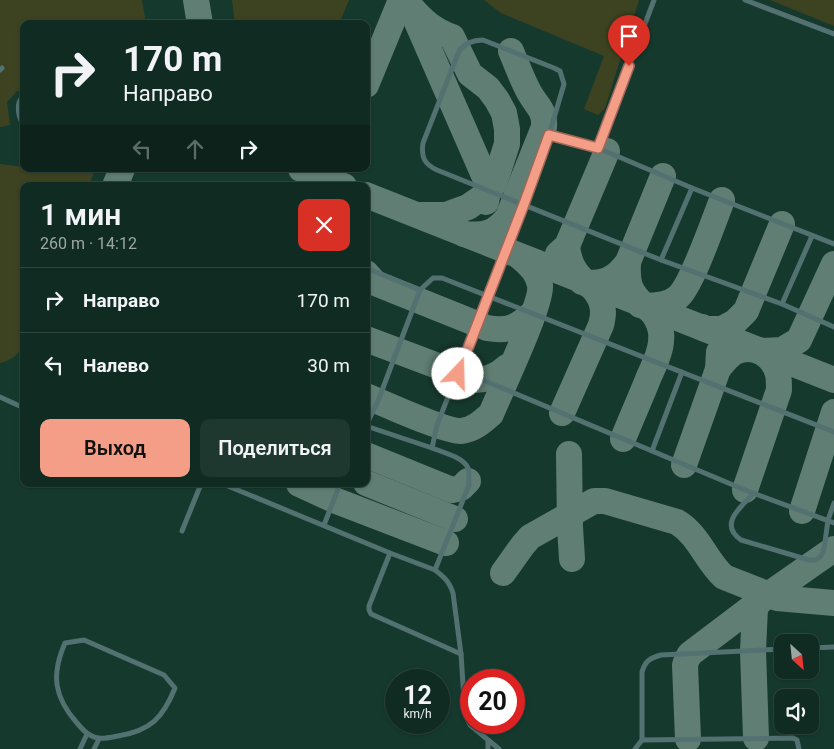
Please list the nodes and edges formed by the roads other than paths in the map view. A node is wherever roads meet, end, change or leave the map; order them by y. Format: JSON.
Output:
{"nodes":[{"id":1,"x":654,"y":0,"type":"edge"},
{"id":2,"x":745,"y":0,"type":"edge"},
{"id":3,"x":834,"y":34,"type":"edge"},
{"id":4,"x":20,"y":98,"type":"edge"},
{"id":5,"x":20,"y":116,"type":"edge"},
{"id":6,"x":549,"y":135,"type":"junction"},
{"id":7,"x":598,"y":148,"type":"junction"},
{"id":8,"x":692,"y":188,"type":"junction"},
{"id":9,"x":524,"y":204,"type":"junction"},
{"id":10,"x":812,"y":236,"type":"junction"},
{"id":11,"x":834,"y":244,"type":"edge"},
{"id":12,"x":661,"y":260,"type":"junction"},
{"id":13,"x":370,"y":270,"type":"edge"},
{"id":14,"x":420,"y":290,"type":"junction"},
{"id":15,"x":489,"y":295,"type":"junction"},
{"id":16,"x":782,"y":304,"type":"junction"},
{"id":17,"x":834,"y":327,"type":"edge"},
{"id":18,"x":459,"y":370,"type":"junction"},
{"id":19,"x":682,"y":372,"type":"junction"},
{"id":20,"x":0,"y":397,"type":"edge"},
{"id":21,"x":20,"y":406,"type":"edge"},
{"id":22,"x":370,"y":411,"type":"edge"},
{"id":23,"x":370,"y":427,"type":"edge"},
{"id":24,"x":834,"y":432,"type":"edge"},
{"id":25,"x":432,"y":448,"type":"junction"},
{"id":26,"x":652,"y":451,"type":"junction"},
{"id":27,"x":200,"y":487,"type":"edge"},
{"id":28,"x":231,"y":487,"type":"edge"},
{"id":29,"x":339,"y":487,"type":"edge"},
{"id":30,"x":754,"y":493,"type":"junction"},
{"id":31,"x":834,"y":503,"type":"edge"},
{"id":32,"x":831,"y":521,"type":"edge"},
{"id":33,"x":324,"y":525,"type":"junction"},
{"id":34,"x":182,"y":531,"type":"dead end"},
{"id":35,"x":390,"y":553,"type":"junction"},
{"id":36,"x":435,"y":570,"type":"junction"},
{"id":37,"x":834,"y":646,"type":"edge"},
{"id":38,"x":819,"y":647,"type":"edge"},
{"id":39,"x":774,"y":649,"type":"edge"},
{"id":40,"x":461,"y":654,"type":"junction"},
{"id":41,"x":87,"y":734,"type":"junction"},
{"id":42,"x":99,"y":738,"type":"junction"},
{"id":43,"x":642,"y":740,"type":"junction"},
{"id":44,"x":488,"y":741,"type":"junction"},
{"id":45,"x":80,"y":749,"type":"edge"},
{"id":46,"x":94,"y":749,"type":"edge"},
{"id":47,"x":488,"y":749,"type":"edge"},
{"id":48,"x":499,"y":749,"type":"edge"},
{"id":49,"x":635,"y":749,"type":"edge"},
{"id":50,"x":799,"y":749,"type":"edge"}],
"edges":[{"from":1,"to":7,"type":"lane"},
{"from":2,"to":3,"type":"lane"},
{"from":4,"to":5,"type":"lane"},
{"from":6,"to":7,"type":"lane"},
{"from":6,"to":9,"type":"lane"},
{"from":6,"to":9,"type":"lane"},
{"from":7,"to":8,"type":"lane"},
{"from":8,"to":10,"type":"lane"},
{"from":8,"to":12,"type":"lane"},
{"from":9,"to":12,"type":"lane"},
{"from":9,"to":15,"type":"lane"},
{"from":10,"to":11,"type":"lane"},
{"from":10,"to":16,"type":"lane"},
{"from":12,"to":16,"type":"lane"},
{"from":13,"to":14,"type":"lane"},
{"from":14,"to":15,"type":"lane"},
{"from":14,"to":22,"type":"lane"},
{"from":15,"to":18,"type":"lane"},
{"from":15,"to":19,"type":"lane"},
{"from":16,"to":17,"type":"lane"},
{"from":18,"to":25,"type":"lane"},
{"from":18,"to":26,"type":"lane"},
{"from":19,"to":24,"type":"lane"},
{"from":19,"to":26,"type":"lane"},
{"from":20,"to":21,"type":"lane"},
{"from":23,"to":25,"type":"lane"},
{"from":25,"to":36,"type":"lane"},
{"from":26,"to":30,"type":"lane"},
{"from":27,"to":34,"type":"lane"},
{"from":28,"to":33,"type":"lane"},
{"from":29,"to":33,"type":"lane"},
{"from":30,"to":32,"type":"lane"},
{"from":30,"to":32,"type":"lane"},
{"from":31,"to":32,"type":"lane"},
{"from":33,"to":35,"type":"lane"},
{"from":35,"to":36,"type":"lane"},
{"from":35,"to":40,"type":"lane"},
{"from":36,"to":40,"type":"lane"},
{"from":37,"to":38,"type":"lane"},
{"from":39,"to":43,"type":"lane"},
{"from":40,"to":44,"type":"lane"},
{"from":41,"to":42,"type":"lane"},
{"from":41,"to":42,"type":"lane"},
{"from":41,"to":45,"type":"lane"},
{"from":42,"to":46,"type":"lane"},
{"from":43,"to":49,"type":"lane"},
{"from":43,"to":50,"type":"lane"},
{"from":44,"to":47,"type":"lane"},
{"from":44,"to":48,"type":"lane"}]}
